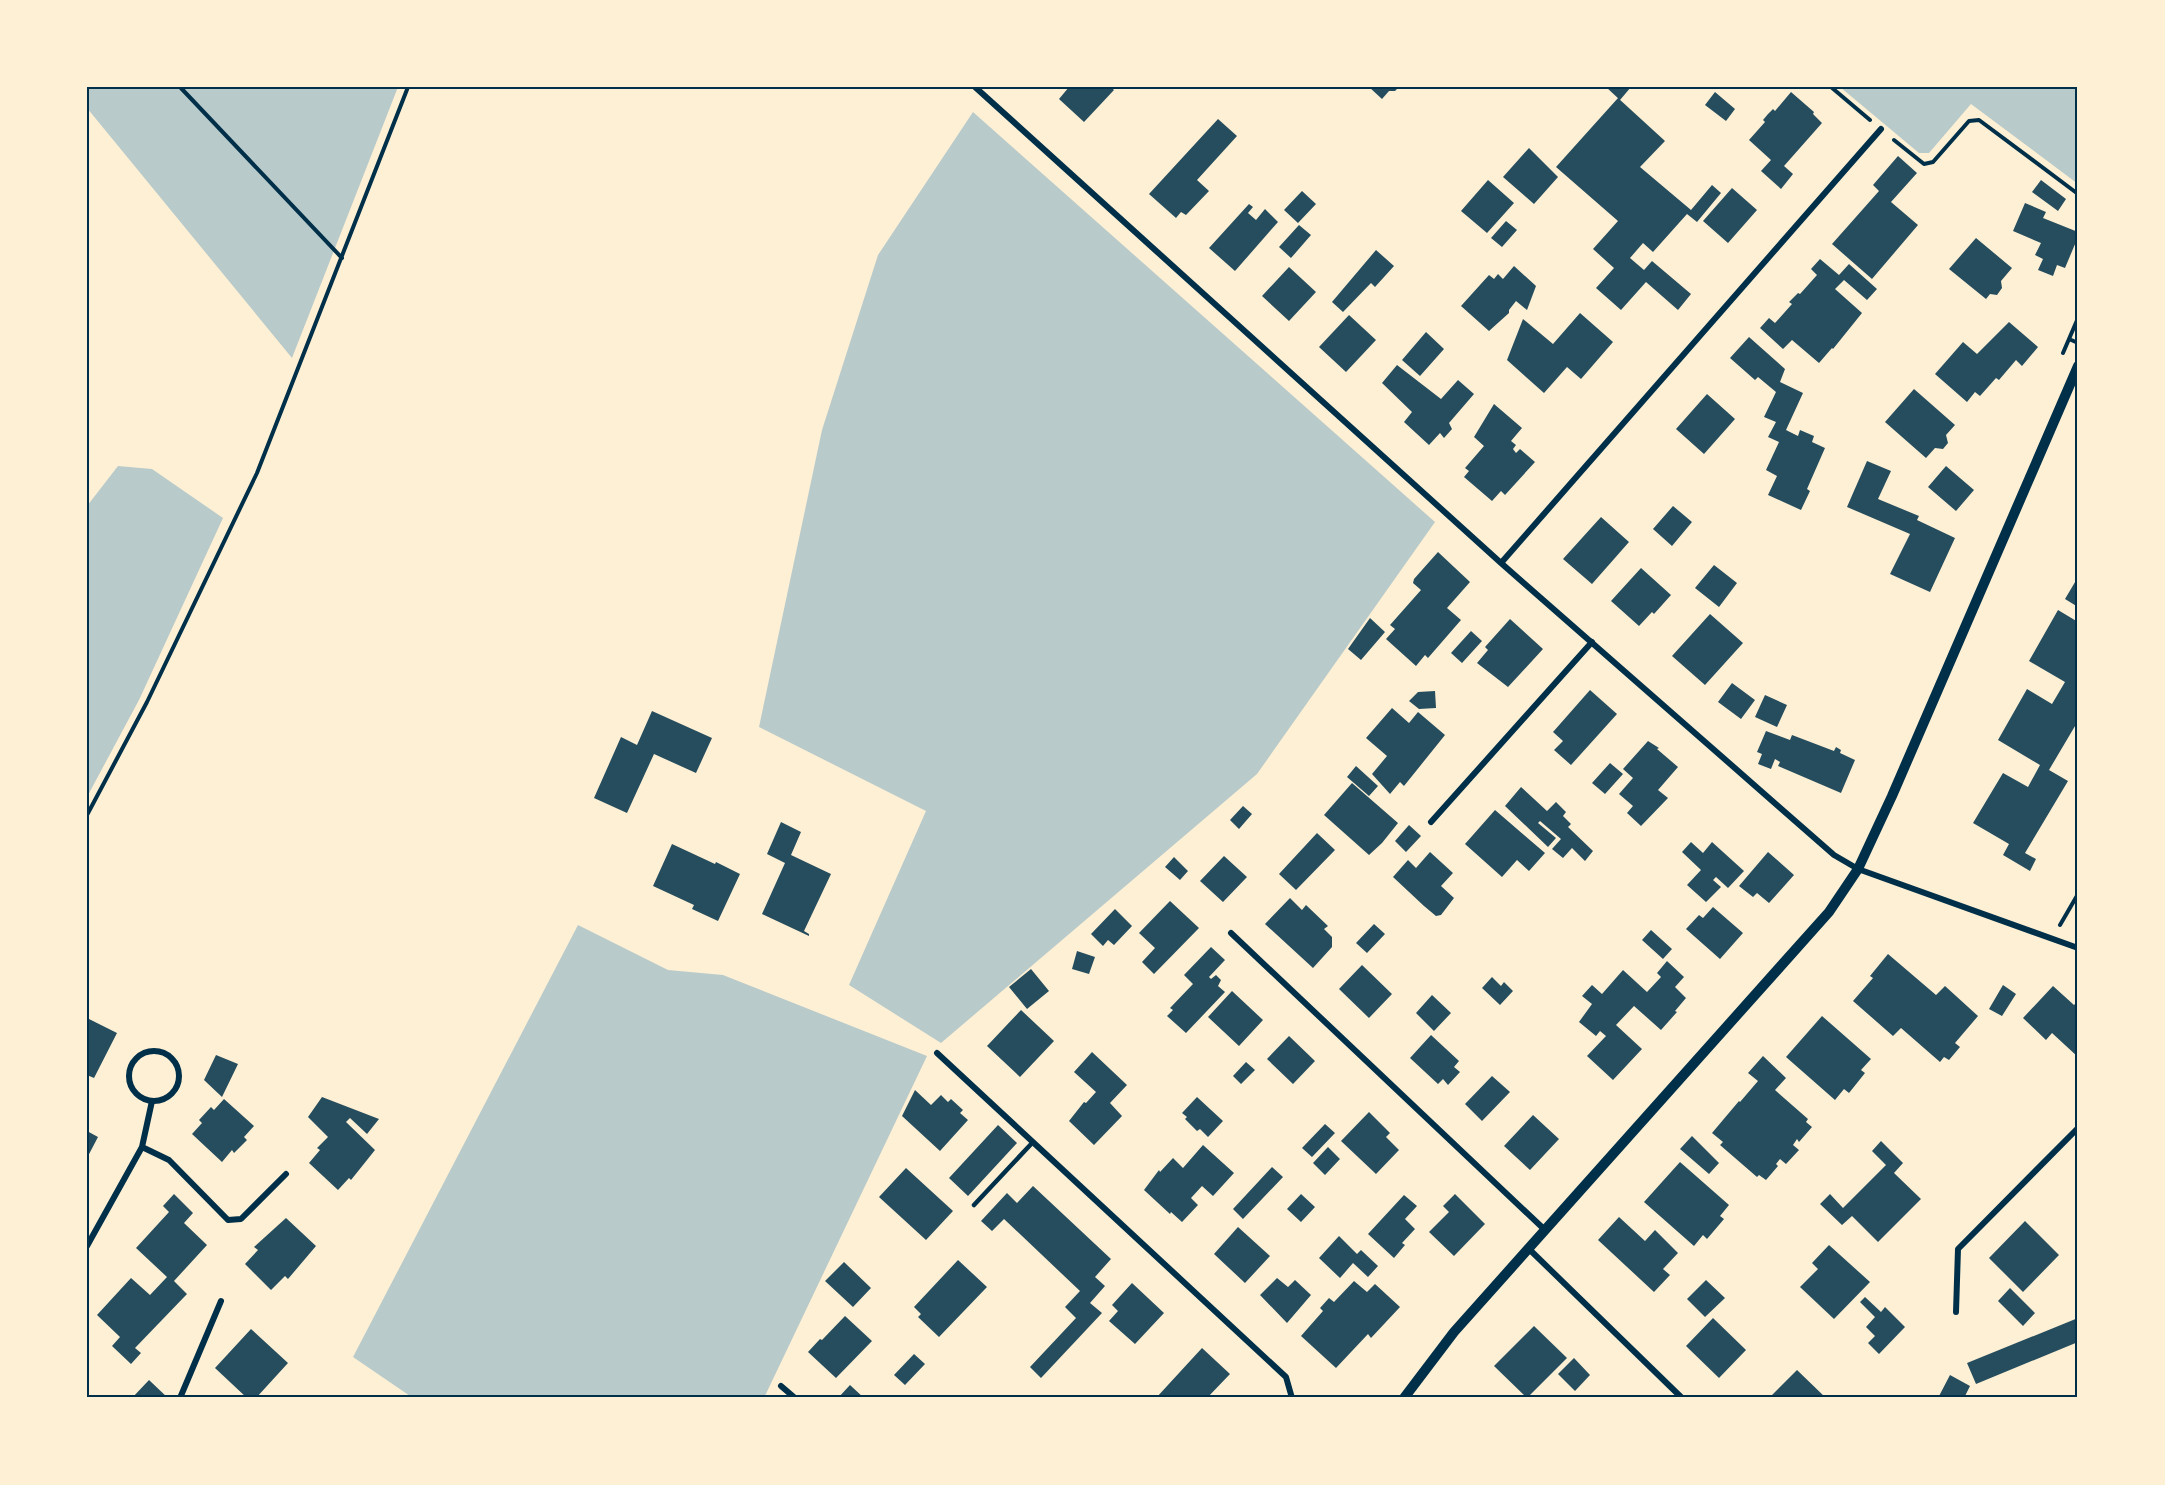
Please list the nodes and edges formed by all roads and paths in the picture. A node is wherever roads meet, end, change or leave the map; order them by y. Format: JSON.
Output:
{"nodes":[{"id":1,"x":180,"y":87,"type":"edge"},
{"id":2,"x":408,"y":87,"type":"edge"},
{"id":3,"x":975,"y":87,"type":"edge"},
{"id":4,"x":1831,"y":87,"type":"edge"},
{"id":5,"x":1881,"y":129,"type":"junction"},
{"id":6,"x":2078,"y":194,"type":"edge"},
{"id":7,"x":342,"y":258,"type":"junction"},
{"id":8,"x":2078,"y":318,"type":"edge"},
{"id":9,"x":2078,"y":343,"type":"edge"},
{"id":10,"x":2078,"y":366,"type":"edge"},
{"id":11,"x":1501,"y":563,"type":"junction"},
{"id":12,"x":1592,"y":642,"type":"junction"},
{"id":13,"x":87,"y":815,"type":"edge"},
{"id":14,"x":1431,"y":822,"type":"dead end"},
{"id":15,"x":1858,"y":868,"type":"junction"},
{"id":16,"x":2078,"y":894,"type":"edge"},
{"id":17,"x":1231,"y":933,"type":"dead end"},
{"id":18,"x":2052,"y":938,"type":"junction"},
{"id":19,"x":2078,"y":948,"type":"edge"},
{"id":20,"x":937,"y":1053,"type":"dead end"},
{"id":21,"x":152,"y":1101,"type":"junction"},
{"id":22,"x":2078,"y":1128,"type":"edge"},
{"id":23,"x":1033,"y":1142,"type":"junction"},
{"id":24,"x":142,"y":1147,"type":"junction"},
{"id":25,"x":286,"y":1174,"type":"dead end"},
{"id":26,"x":974,"y":1205,"type":"dead end"},
{"id":27,"x":1545,"y":1230,"type":"junction"},
{"id":28,"x":87,"y":1246,"type":"edge"},
{"id":29,"x":1529,"y":1249,"type":"junction"},
{"id":30,"x":221,"y":1301,"type":"dead end"},
{"id":31,"x":1956,"y":1312,"type":"dead end"},
{"id":32,"x":781,"y":1386,"type":"dead end"},
{"id":33,"x":180,"y":1398,"type":"edge"},
{"id":34,"x":795,"y":1398,"type":"edge"},
{"id":35,"x":1292,"y":1398,"type":"edge"},
{"id":36,"x":1404,"y":1398,"type":"edge"},
{"id":37,"x":1682,"y":1398,"type":"edge"}],
"edges":[{"from":1,"to":7,"type":"path"},
{"from":2,"to":7,"type":"path"},
{"from":3,"to":11,"type":"street"},
{"from":4,"to":5,"type":"path"},
{"from":5,"to":6,"type":"path"},
{"from":5,"to":11,"type":"street"},
{"from":7,"to":13,"type":"path"},
{"from":8,"to":9,"type":"path"},
{"from":10,"to":15,"type":"street"},
{"from":11,"to":12,"type":"street"},
{"from":12,"to":14,"type":"street"},
{"from":12,"to":15,"type":"street"},
{"from":15,"to":18,"type":"street"},
{"from":15,"to":27,"type":"street"},
{"from":16,"to":18,"type":"path"},
{"from":17,"to":27,"type":"street"},
{"from":18,"to":19,"type":"street"},
{"from":20,"to":23,"type":"street"},
{"from":21,"to":21,"type":"street"},
{"from":21,"to":24,"type":"street"},
{"from":22,"to":31,"type":"street"},
{"from":23,"to":26,"type":"lane"},
{"from":23,"to":35,"type":"street"},
{"from":24,"to":25,"type":"street"},
{"from":24,"to":28,"type":"street"},
{"from":27,"to":29,"type":"street"},
{"from":29,"to":36,"type":"street"},
{"from":29,"to":37,"type":"street"},
{"from":30,"to":33,"type":"street"},
{"from":32,"to":34,"type":"street"}]}
